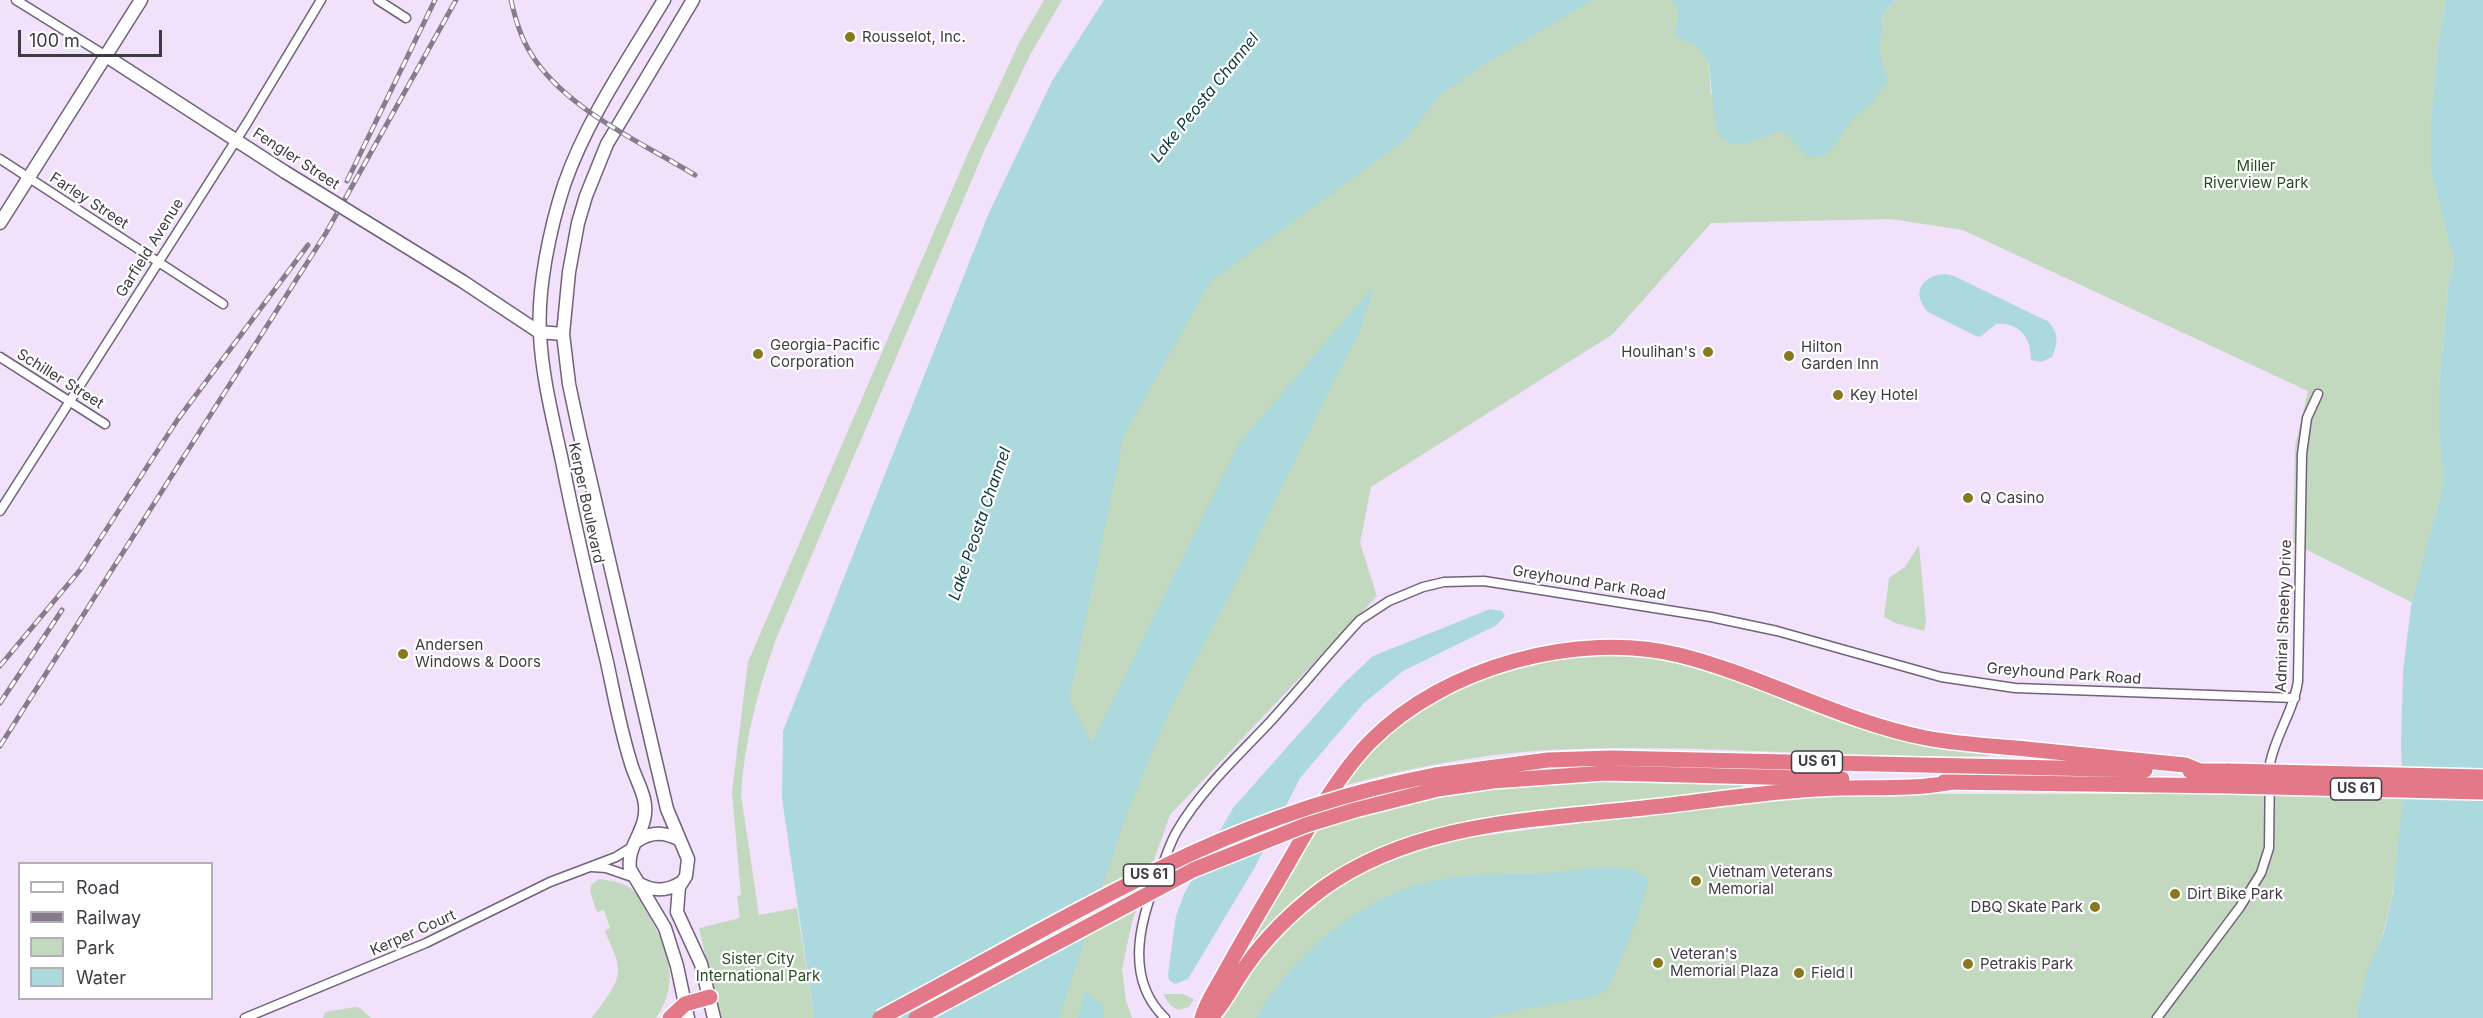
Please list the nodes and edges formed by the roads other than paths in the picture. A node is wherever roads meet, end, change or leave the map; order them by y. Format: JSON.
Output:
{"nodes":[{"id":1,"x":16,"y":0,"type":"edge"},
{"id":2,"x":141,"y":0,"type":"edge"},
{"id":3,"x":321,"y":0,"type":"edge"},
{"id":4,"x":378,"y":0,"type":"edge"},
{"id":5,"x":664,"y":0,"type":"edge"},
{"id":6,"x":693,"y":0,"type":"edge"},
{"id":7,"x":406,"y":18,"type":"dead end"},
{"id":8,"x":106,"y":56,"type":"junction"},
{"id":9,"x":236,"y":138,"type":"junction"},
{"id":10,"x":0,"y":159,"type":"edge"},
{"id":11,"x":28,"y":178,"type":"junction"},
{"id":12,"x":0,"y":223,"type":"edge"},
{"id":13,"x":158,"y":261,"type":"junction"},
{"id":14,"x":223,"y":304,"type":"dead end"},
{"id":15,"x":539,"y":332,"type":"junction"},
{"id":16,"x":563,"y":334,"type":"junction"},
{"id":17,"x":0,"y":357,"type":"edge"},
{"id":18,"x":2319,"y":394,"type":"dead end"},
{"id":19,"x":69,"y":400,"type":"junction"},
{"id":20,"x":105,"y":424,"type":"dead end"},
{"id":21,"x":0,"y":511,"type":"edge"},
{"id":22,"x":2295,"y":698,"type":"junction"},
{"id":23,"x":2200,"y":771,"type":"junction"},
{"id":24,"x":2483,"y":777,"type":"edge"},
{"id":25,"x":2228,"y":779,"type":"junction"},
{"id":26,"x":1437,"y":782,"type":"junction"},
{"id":27,"x":1954,"y":782,"type":"junction"},
{"id":28,"x":2483,"y":792,"type":"edge"},
{"id":29,"x":680,"y":840,"type":"junction"},
{"id":30,"x":634,"y":845,"type":"junction"},
{"id":31,"x":589,"y":867,"type":"junction"},
{"id":32,"x":637,"y":881,"type":"junction"},
{"id":33,"x":682,"y":882,"type":"junction"},
{"id":34,"x":710,"y":997,"type":"junction"},
{"id":35,"x":687,"y":1011,"type":"edge"},
{"id":36,"x":245,"y":1018,"type":"edge"},
{"id":37,"x":670,"y":1018,"type":"edge"},
{"id":38,"x":714,"y":1018,"type":"edge"},
{"id":39,"x":880,"y":1018,"type":"edge"},
{"id":40,"x":916,"y":1018,"type":"edge"},
{"id":41,"x":1165,"y":1018,"type":"edge"},
{"id":42,"x":1202,"y":1018,"type":"edge"},
{"id":43,"x":1210,"y":1018,"type":"edge"},
{"id":44,"x":2157,"y":1018,"type":"edge"}],
"edges":[{"from":1,"to":8,"type":"street","name":"Fengler Street"},
{"from":2,"to":8,"type":"main road"},
{"from":3,"to":9,"type":"street","name":"Garfield Avenue"},
{"from":4,"to":7,"type":"street"},
{"from":5,"to":15,"type":"main road","name":"Kerper Boulevard"},
{"from":6,"to":16,"type":"main road","name":"Kerper Boulevard"},
{"from":8,"to":9,"type":"main road","name":"Fengler Street"},
{"from":8,"to":11,"type":"main road"},
{"from":9,"to":13,"type":"street","name":"Garfield Avenue"},
{"from":9,"to":15,"type":"main road","name":"Fengler Street","bridge":true},
{"from":10,"to":11,"type":"street","name":"Farley Street"},
{"from":11,"to":12,"type":"main road"},
{"from":11,"to":13,"type":"street","name":"Farley Street"},
{"from":13,"to":14,"type":"street","name":"Farley Street"},
{"from":13,"to":19,"type":"street","name":"Garfield Avenue"},
{"from":15,"to":16,"type":"main road","name":"Fengler Street"},
{"from":15,"to":30,"type":"main road","name":"Kerper Boulevard"},
{"from":16,"to":29,"type":"main road","name":"Kerper Boulevard"},
{"from":17,"to":19,"type":"street","name":"Schiller Street"},
{"from":18,"to":22,"type":"street","name":"Admiral Sheehy Drive"},
{"from":19,"to":20,"type":"street","name":"Schiller Street"},
{"from":19,"to":21,"type":"street","name":"Garfield Avenue"},
{"from":22,"to":41,"type":"street","name":"Greyhound Park Road"},
{"from":22,"to":44,"type":"street","name":"Admiral Sheehy Drive"},
{"from":23,"to":25,"type":"highway","number":"US 61"},
{"from":23,"to":26,"type":"highway","number":"US 61"},
{"from":23,"to":42,"type":"highway"},
{"from":24,"to":25,"type":"highway","number":"US 61","bridge":true},
{"from":25,"to":27,"type":"highway","number":"US 61"},
{"from":25,"to":28,"type":"highway","number":"US 61","bridge":true},
{"from":26,"to":27,"type":"highway","number":"US 61"},
{"from":26,"to":39,"type":"highway","number":"US 61","bridge":true},
{"from":26,"to":40,"type":"highway","number":"US 61","bridge":true},
{"from":27,"to":43,"type":"highway"},
{"from":29,"to":30,"type":"main road"},
{"from":29,"to":33,"type":"main road","name":"Kerper Boulevard"},
{"from":30,"to":31,"type":"street","name":"Kerper Court"},
{"from":30,"to":32,"type":"main road","name":"Kerper Boulevard"},
{"from":31,"to":32,"type":"street"},
{"from":31,"to":36,"type":"street","name":"Kerper Court"},
{"from":32,"to":33,"type":"main road"},
{"from":32,"to":35,"type":"main road","name":"Kerper Boulevard"},
{"from":33,"to":34,"type":"main road","name":"Kerper Boulevard"},
{"from":34,"to":35,"type":"highway"},
{"from":34,"to":38,"type":"main road","name":"Kerper Boulevard"},
{"from":35,"to":37,"type":"highway"}]}
